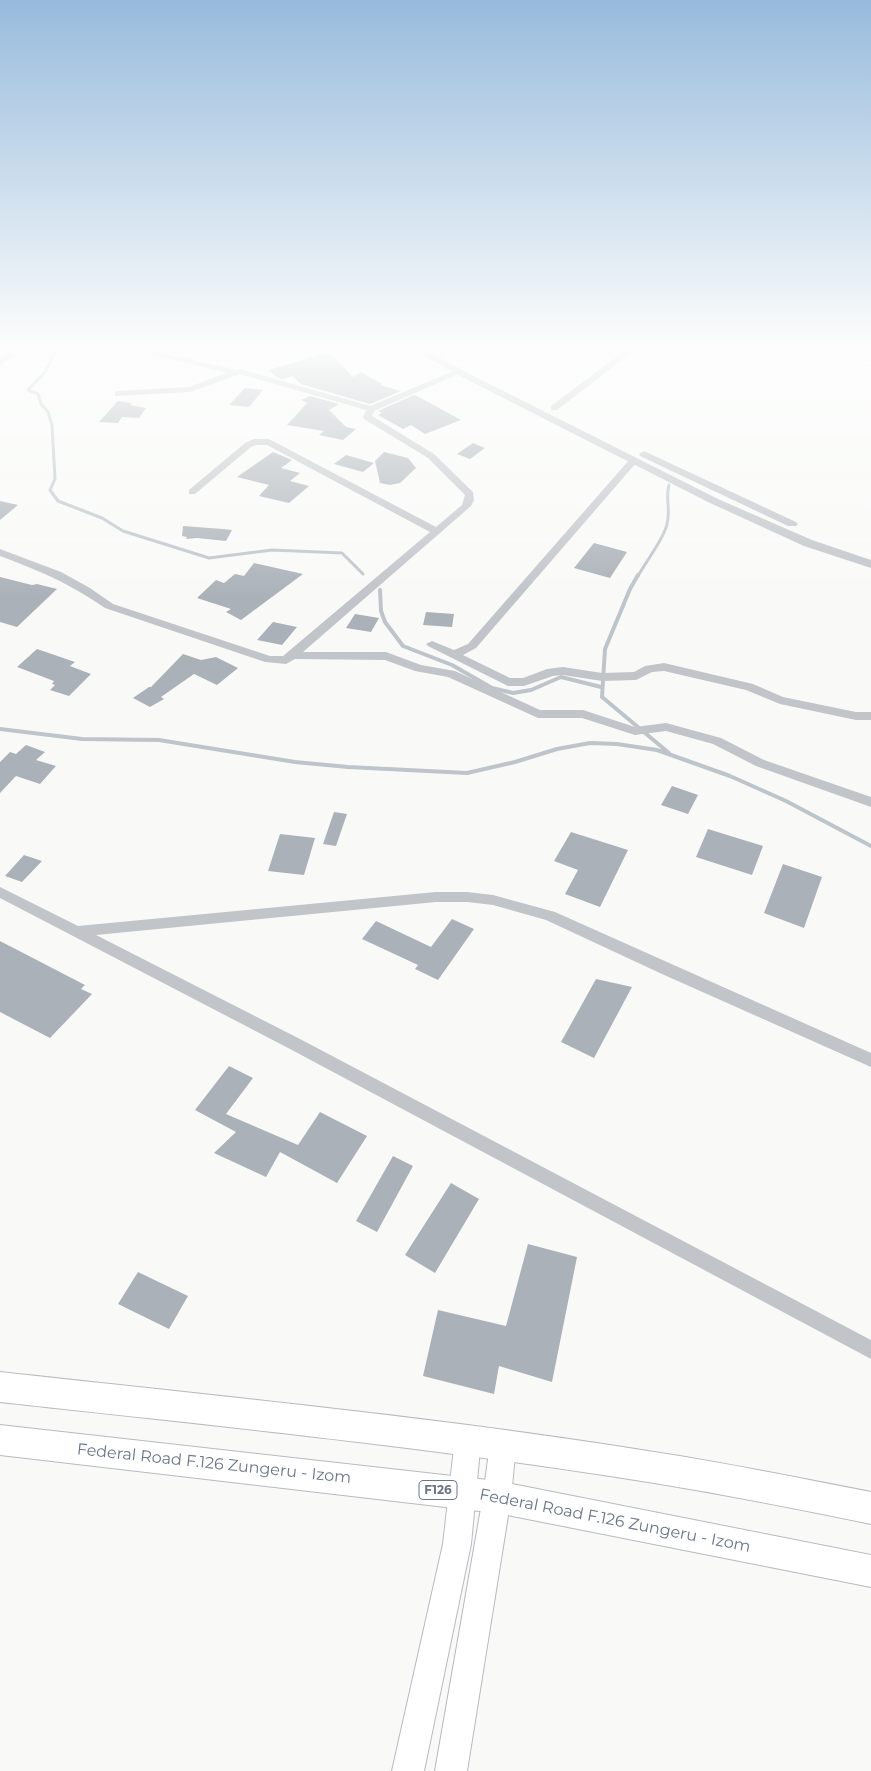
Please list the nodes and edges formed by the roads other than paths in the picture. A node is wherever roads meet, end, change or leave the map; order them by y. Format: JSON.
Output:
{"nodes":[{"id":1,"x":389,"y":432,"type":"edge"},
{"id":2,"x":576,"y":432,"type":"edge"},
{"id":3,"x":602,"y":432,"type":"edge"},
{"id":4,"x":633,"y":461,"type":"junction"},
{"id":5,"x":192,"y":492,"type":"dead end"},
{"id":6,"x":436,"y":531,"type":"junction"},
{"id":7,"x":0,"y":552,"type":"edge"},
{"id":8,"x":871,"y":553,"type":"edge"},
{"id":9,"x":871,"y":564,"type":"edge"},
{"id":10,"x":432,"y":644,"type":"dead end"},
{"id":11,"x":294,"y":655,"type":"junction"},
{"id":12,"x":453,"y":655,"type":"junction"},
{"id":13,"x":871,"y":716,"type":"edge"},
{"id":14,"x":871,"y":802,"type":"edge"},
{"id":15,"x":0,"y":892,"type":"edge"},
{"id":16,"x":78,"y":932,"type":"junction"},
{"id":17,"x":871,"y":1060,"type":"edge"},
{"id":18,"x":871,"y":1350,"type":"edge"},
{"id":19,"x":0,"y":1387,"type":"edge"},
{"id":20,"x":468,"y":1439,"type":"junction"},
{"id":21,"x":0,"y":1440,"type":"edge"},
{"id":22,"x":502,"y":1444,"type":"junction"},
{"id":23,"x":463,"y":1492,"type":"junction"},
{"id":24,"x":497,"y":1497,"type":"junction"},
{"id":25,"x":871,"y":1508,"type":"edge"},
{"id":26,"x":871,"y":1571,"type":"edge"},
{"id":27,"x":408,"y":1771,"type":"edge"},
{"id":28,"x":451,"y":1771,"type":"edge"}],
"edges":[{"from":1,"to":6,"type":"street"},
{"from":2,"to":4,"type":"street"},
{"from":3,"to":8,"type":"street"},
{"from":4,"to":9,"type":"street"},
{"from":4,"to":12,"type":"street"},
{"from":5,"to":6,"type":"street"},
{"from":6,"to":11,"type":"street"},
{"from":7,"to":11,"type":"street"},
{"from":10,"to":12,"type":"street"},
{"from":11,"to":14,"type":"street"},
{"from":12,"to":13,"type":"street"},
{"from":15,"to":16,"type":"street"},
{"from":16,"to":17,"type":"street"},
{"from":16,"to":18,"type":"street"},
{"from":19,"to":20,"type":"main road"},
{"from":20,"to":22,"type":"main road"},
{"from":20,"to":23,"type":"main road"},
{"from":21,"to":23,"type":"main road","name":"Federal Road F.126 Zungeru - Izom","number":"F126"},
{"from":22,"to":24,"type":"main road"},
{"from":22,"to":25,"type":"main road"},
{"from":23,"to":24,"type":"main road","name":"Federal Road F.126 Zungeru - Izom","number":"F126"},
{"from":23,"to":27,"type":"main road"},
{"from":24,"to":26,"type":"main road","name":"Federal Road F.126 Zungeru - Izom","number":"F126"},
{"from":24,"to":28,"type":"main road"}]}
